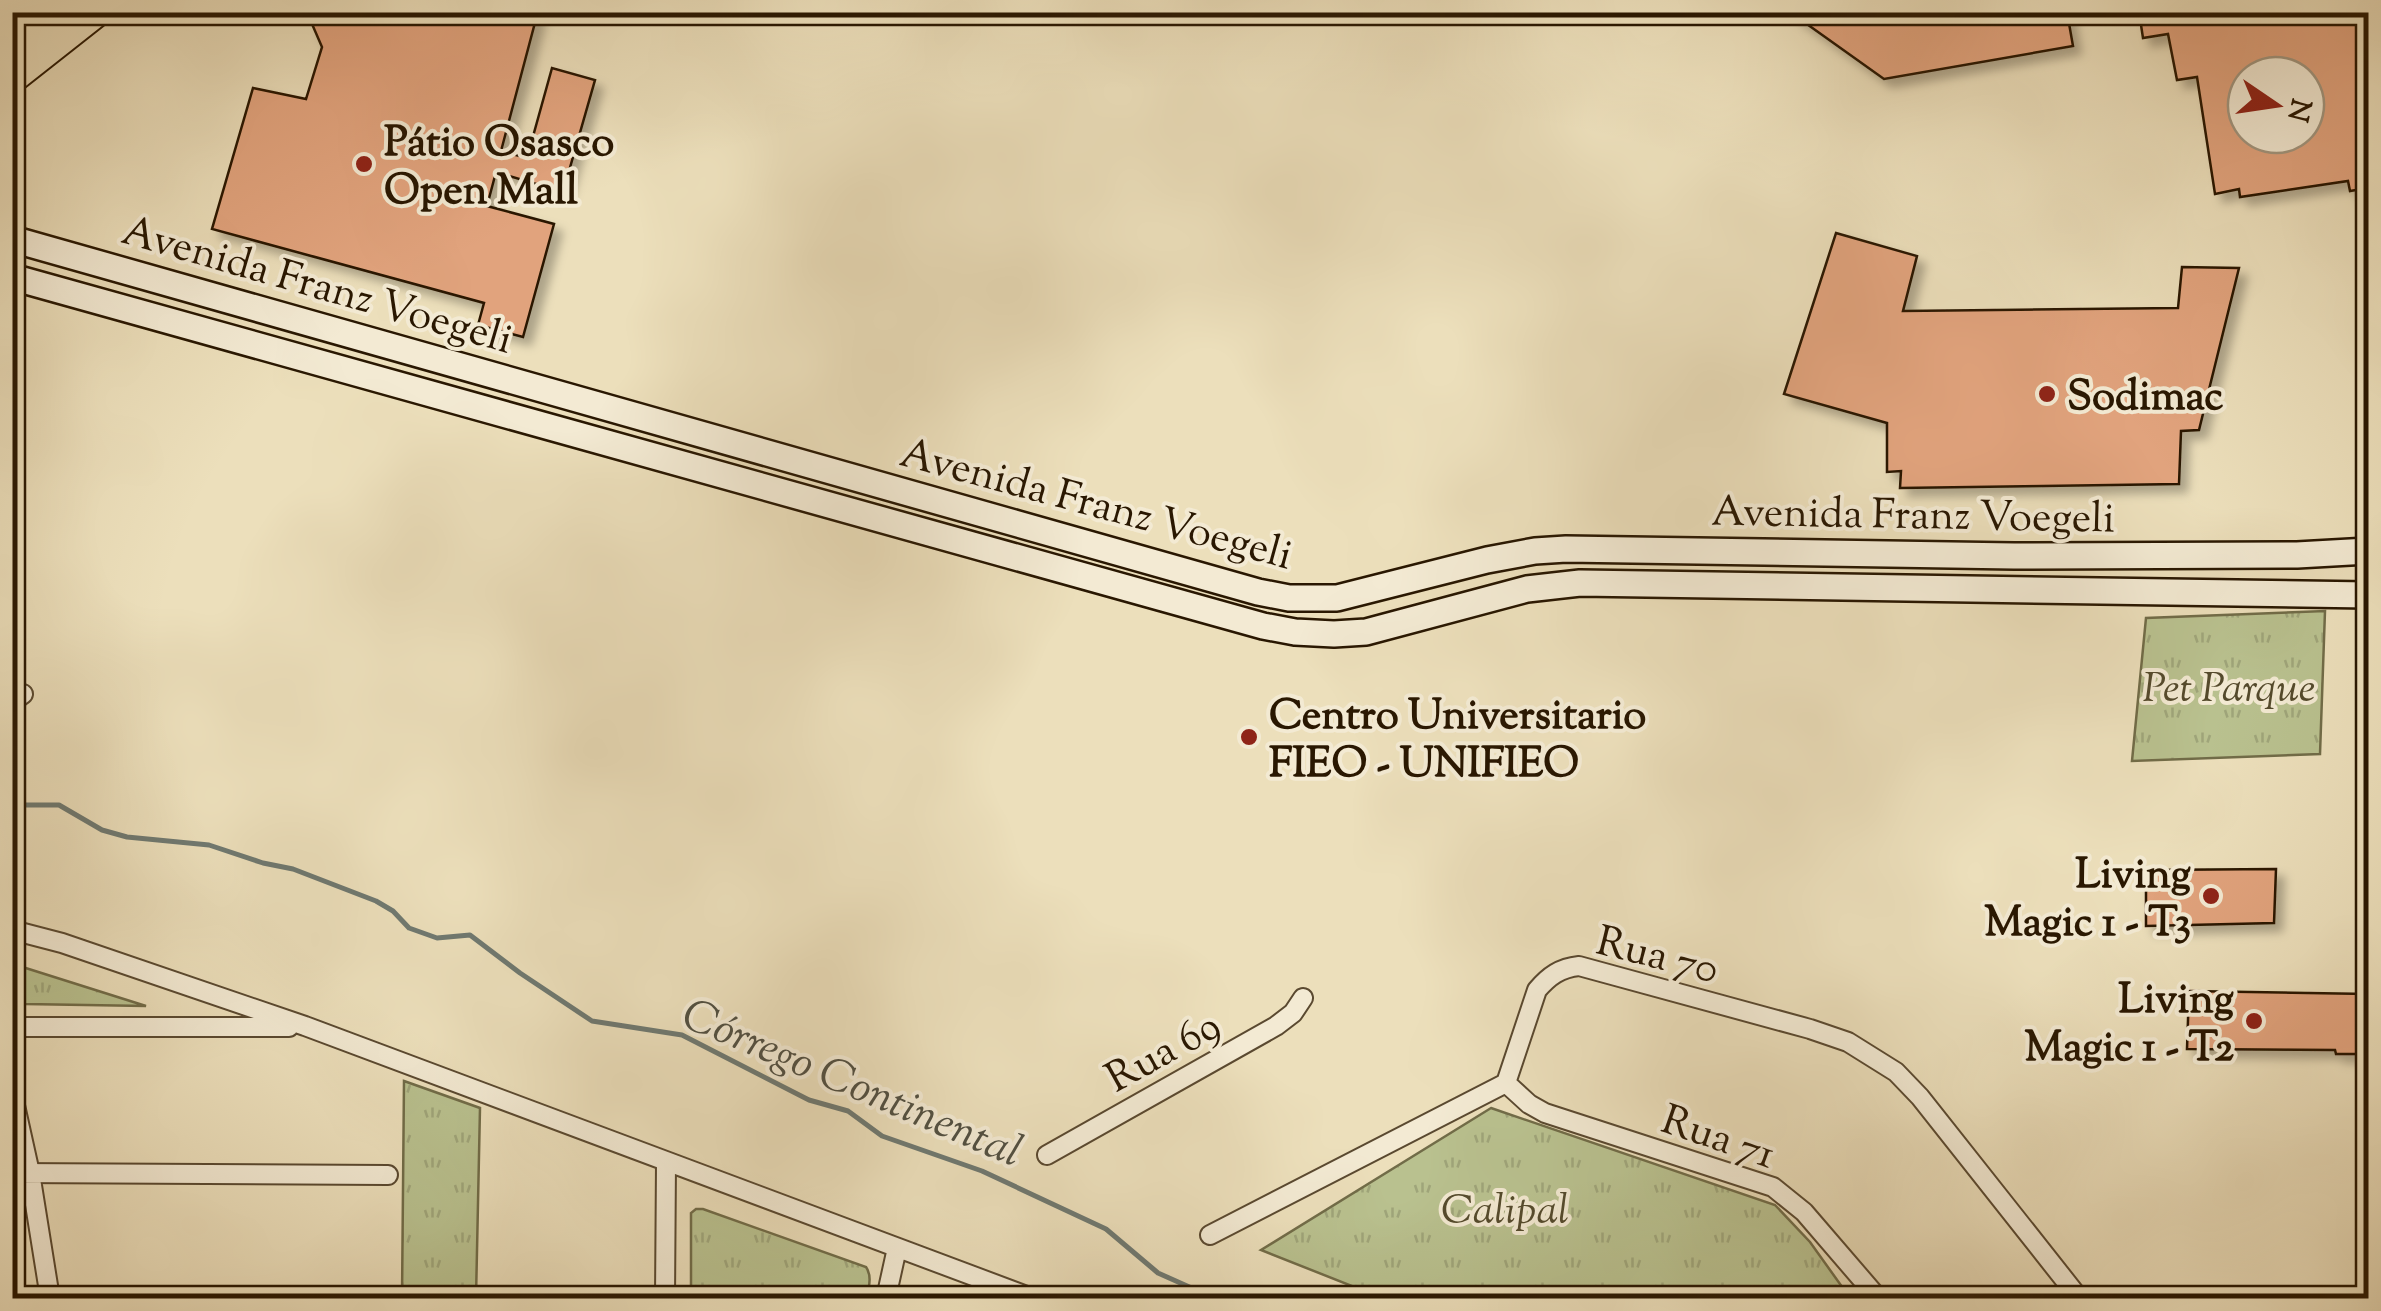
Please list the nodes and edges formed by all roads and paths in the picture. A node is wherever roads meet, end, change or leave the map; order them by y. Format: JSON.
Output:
{"nodes":[{"id":1,"x":54,"y":12,"type":"edge"},
{"id":2,"x":98,"y":12,"type":"edge"},
{"id":3,"x":12,"y":44,"type":"edge"},
{"id":4,"x":12,"y":80,"type":"edge"},
{"id":5,"x":12,"y":239,"type":"edge"},
{"id":6,"x":104,"y":264,"type":"junction"},
{"id":7,"x":12,"y":278,"type":"edge"},
{"id":8,"x":94,"y":300,"type":"junction"},
{"id":9,"x":2368,"y":550,"type":"edge"},
{"id":10,"x":1714,"y":552,"type":"junction"},
{"id":11,"x":2297,"y":556,"type":"junction"},
{"id":12,"x":1638,"y":584,"type":"junction"},
{"id":13,"x":1364,"y":592,"type":"junction"},
{"id":14,"x":2368,"y":594,"type":"edge"},
{"id":15,"x":2288,"y":595,"type":"junction"},
{"id":16,"x":1337,"y":598,"type":"junction"},
{"id":17,"x":1382,"y":628,"type":"junction"},
{"id":18,"x":1338,"y":634,"type":"junction"},
{"id":19,"x":12,"y":930,"type":"edge"},
{"id":20,"x":1303,"y":998,"type":"dead end"},
{"id":21,"x":305,"y":1026,"type":"junction"},
{"id":22,"x":12,"y":1027,"type":"edge"},
{"id":23,"x":1506,"y":1083,"type":"junction"},
{"id":24,"x":12,"y":1092,"type":"edge"},
{"id":25,"x":1047,"y":1155,"type":"dead end"},
{"id":26,"x":666,"y":1164,"type":"junction"},
{"id":27,"x":21,"y":1173,"type":"edge"},
{"id":28,"x":388,"y":1175,"type":"dead end"},
{"id":29,"x":1210,"y":1235,"type":"dead end"},
{"id":30,"x":897,"y":1248,"type":"junction"},
{"id":31,"x":50,"y":1298,"type":"edge"},
{"id":32,"x":665,"y":1298,"type":"edge"},
{"id":33,"x":886,"y":1298,"type":"edge"},
{"id":34,"x":1032,"y":1298,"type":"edge"},
{"id":35,"x":1878,"y":1298,"type":"edge"},
{"id":36,"x":2079,"y":1298,"type":"edge"}],
"edges":[{"from":1,"to":3,"type":"main road"},
{"from":2,"to":4,"type":"main road"},
{"from":5,"to":6,"type":"main road","name":"Avenida Franz Voegeli"},
{"from":6,"to":8,"type":"main road"},
{"from":6,"to":16,"type":"main road","name":"Avenida Franz Voegeli"},
{"from":7,"to":8,"type":"main road","name":"Avenida Franz Voegeli"},
{"from":8,"to":18,"type":"main road","name":"Avenida Franz Voegeli"},
{"from":9,"to":11,"type":"main road","name":"Avenida Franz Voegeli"},
{"from":10,"to":11,"type":"main road","name":"Avenida Franz Voegeli"},
{"from":10,"to":12,"type":"main road"},
{"from":10,"to":13,"type":"main road","name":"Avenida Franz Voegeli"},
{"from":11,"to":15,"type":"main road"},
{"from":12,"to":15,"type":"main road","name":"Avenida Franz Voegeli"},
{"from":12,"to":17,"type":"main road","name":"Avenida Franz Voegeli"},
{"from":13,"to":16,"type":"main road","name":"Avenida Franz Voegeli"},
{"from":13,"to":17,"type":"main road"},
{"from":14,"to":15,"type":"main road","name":"Avenida Franz Voegeli"},
{"from":16,"to":18,"type":"main road"},
{"from":17,"to":18,"type":"main road","name":"Avenida Franz Voegeli"},
{"from":19,"to":21,"type":"street"},
{"from":20,"to":25,"type":"street","name":"Rua 69"},
{"from":21,"to":22,"type":"street"},
{"from":21,"to":26,"type":"street"},
{"from":23,"to":29,"type":"street"},
{"from":23,"to":35,"type":"street","name":"Rua 71"},
{"from":23,"to":36,"type":"street","name":"Rua 70"},
{"from":24,"to":27,"type":"street"},
{"from":26,"to":30,"type":"street"},
{"from":26,"to":32,"type":"street"},
{"from":27,"to":28,"type":"street"},
{"from":27,"to":31,"type":"street"},
{"from":30,"to":33,"type":"street"},
{"from":30,"to":34,"type":"street"}]}
